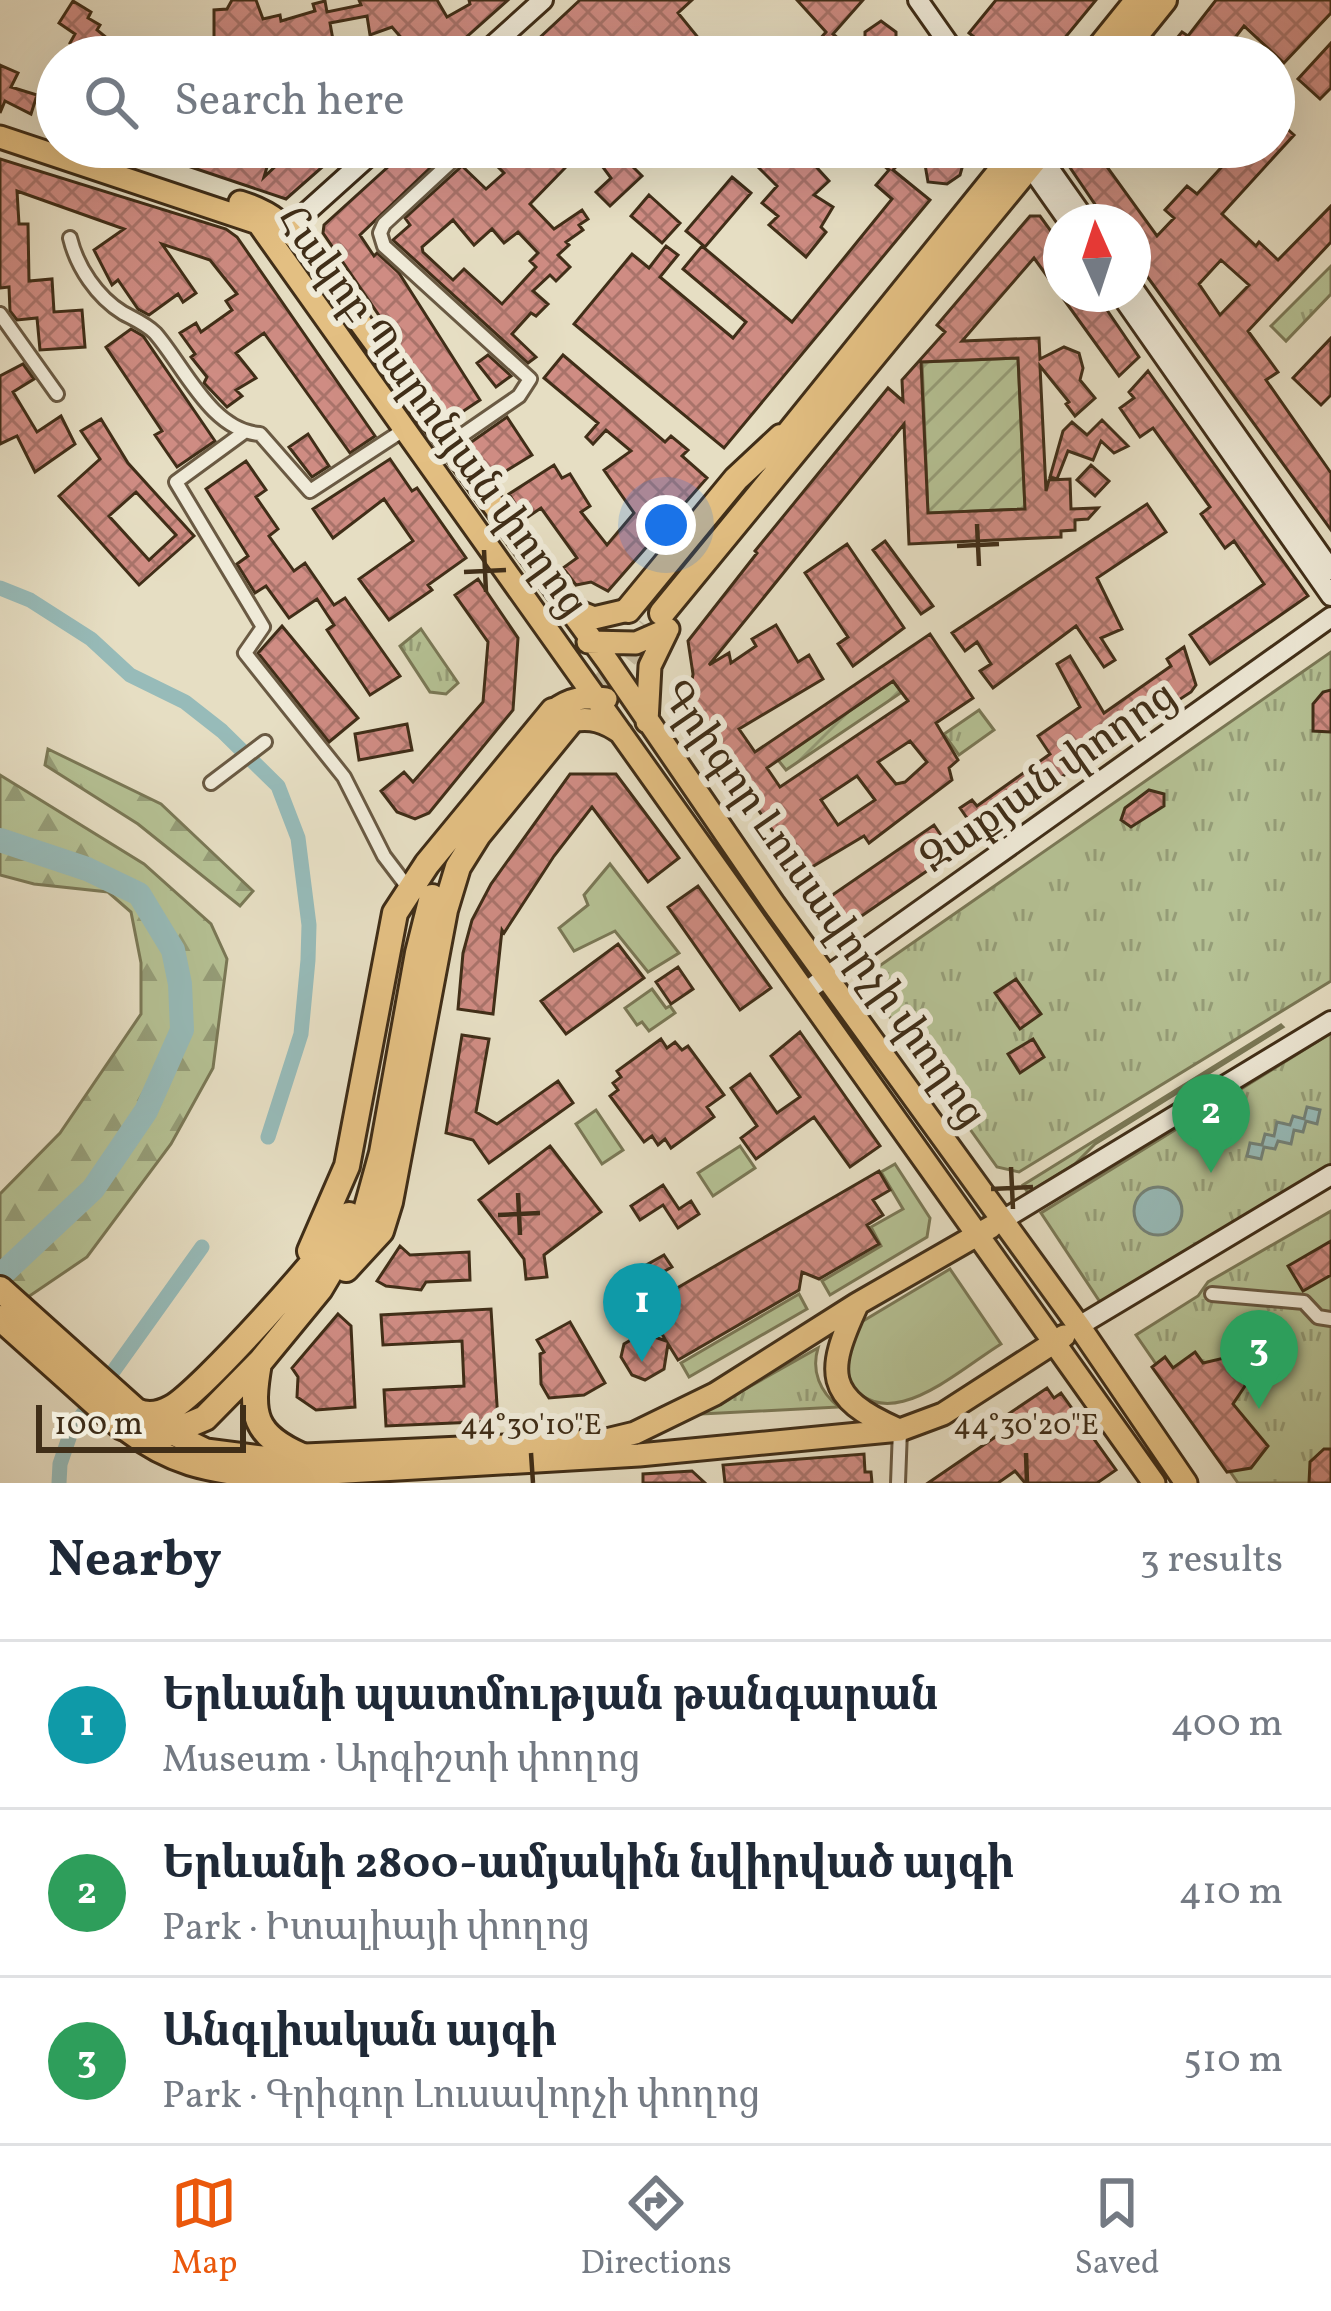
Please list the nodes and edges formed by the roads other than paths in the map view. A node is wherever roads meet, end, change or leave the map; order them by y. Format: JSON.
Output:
{"nodes":[{"id":1,"x":543,"y":0,"type":"edge"},
{"id":2,"x":918,"y":0,"type":"edge"},
{"id":3,"x":1138,"y":0,"type":"edge"},
{"id":4,"x":1164,"y":0,"type":"edge"},
{"id":5,"x":503,"y":36,"type":"edge"},
{"id":6,"x":943,"y":36,"type":"edge"},
{"id":7,"x":1109,"y":36,"type":"edge"},
{"id":8,"x":1135,"y":36,"type":"edge"},
{"id":9,"x":0,"y":123,"type":"edge"},
{"id":10,"x":36,"y":134,"type":"edge"},
{"id":11,"x":0,"y":136,"type":"edge"},
{"id":12,"x":36,"y":148,"type":"edge"},
{"id":13,"x":98,"y":168,"type":"edge"},
{"id":14,"x":138,"y":168,"type":"edge"},
{"id":15,"x":356,"y":168,"type":"edge"},
{"id":16,"x":444,"y":168,"type":"edge"},
{"id":17,"x":1017,"y":168,"type":"edge"},
{"id":18,"x":1018,"y":168,"type":"edge"},
{"id":19,"x":1040,"y":168,"type":"edge"},
{"id":20,"x":1044,"y":168,"type":"edge"},
{"id":21,"x":1060,"y":204,"type":"edge"},
{"id":22,"x":1073,"y":204,"type":"edge"},
{"id":23,"x":281,"y":235,"type":"junction"},
{"id":24,"x":70,"y":238,"type":"dead end"},
{"id":25,"x":1136,"y":312,"type":"edge"},
{"id":26,"x":1146,"y":312,"type":"edge"},
{"id":27,"x":0,"y":314,"type":"edge"},
{"id":28,"x":1160,"y":338,"type":"junction"},
{"id":29,"x":57,"y":394,"type":"dead end"},
{"id":30,"x":405,"y":429,"type":"junction"},
{"id":31,"x":243,"y":433,"type":"junction"},
{"id":32,"x":448,"y":445,"type":"junction"},
{"id":33,"x":1331,"y":570,"type":"edge"},
{"id":34,"x":1331,"y":596,"type":"edge"},
{"id":35,"x":565,"y":606,"type":"junction"},
{"id":36,"x":653,"y":614,"type":"junction"},
{"id":37,"x":1331,"y":617,"type":"edge"},
{"id":38,"x":548,"y":632,"type":"junction"},
{"id":39,"x":597,"y":647,"type":"junction"},
{"id":40,"x":603,"y":705,"type":"junction"},
{"id":41,"x":562,"y":716,"type":"junction"},
{"id":42,"x":646,"y":722,"type":"junction"},
{"id":43,"x":265,"y":742,"type":"dead end"},
{"id":44,"x":211,"y":783,"type":"dead end"},
{"id":45,"x":422,"y":891,"type":"junction"},
{"id":46,"x":826,"y":976,"type":"junction"},
{"id":47,"x":805,"y":992,"type":"junction"},
{"id":48,"x":1331,"y":1021,"type":"edge"},
{"id":49,"x":1331,"y":1175,"type":"edge"},
{"id":50,"x":1001,"y":1221,"type":"junction"},
{"id":51,"x":980,"y":1234,"type":"junction"},
{"id":52,"x":313,"y":1280,"type":"junction"},
{"id":53,"x":0,"y":1289,"type":"edge"},
{"id":54,"x":1212,"y":1294,"type":"dead end"},
{"id":55,"x":857,"y":1304,"type":"junction"},
{"id":56,"x":0,"y":1318,"type":"edge"},
{"id":57,"x":1331,"y":1319,"type":"edge"},
{"id":58,"x":1079,"y":1326,"type":"junction"},
{"id":59,"x":1053,"y":1342,"type":"junction"},
{"id":60,"x":260,"y":1362,"type":"junction"},
{"id":61,"x":197,"y":1386,"type":"junction"},
{"id":62,"x":221,"y":1402,"type":"junction"},
{"id":63,"x":690,"y":1406,"type":"junction"},
{"id":64,"x":134,"y":1418,"type":"junction"},
{"id":65,"x":900,"y":1430,"type":"junction"},
{"id":66,"x":170,"y":1436,"type":"junction"},
{"id":67,"x":709,"y":1447,"type":"junction"},
{"id":68,"x":302,"y":1456,"type":"junction"},
{"id":69,"x":260,"y":1457,"type":"junction"},
{"id":70,"x":240,"y":1479,"type":"edge"},
{"id":71,"x":1149,"y":1481,"type":"edge"},
{"id":72,"x":898,"y":1483,"type":"edge"},
{"id":73,"x":1186,"y":1483,"type":"edge"}],
"edges":[{"from":1,"to":5,"type":"main road"},
{"from":2,"to":6,"type":"main road"},
{"from":3,"to":7,"type":"highway"},
{"from":4,"to":8,"type":"highway"},
{"from":9,"to":10,"type":"main road"},
{"from":11,"to":12,"type":"main road","name":"Հակոբ Պարոնյան փողոց"},
{"from":13,"to":23,"type":"main road","name":"Հակոբ Պարոնյան փողոց"},
{"from":14,"to":23,"type":"main road","name":"Հակոբ Պարոնյան փողոց"},
{"from":15,"to":23,"type":"main road"},
{"from":16,"to":32,"type":"street"},
{"from":17,"to":36,"type":"highway"},
{"from":18,"to":36,"type":"highway"},
{"from":19,"to":21,"type":"main road"},
{"from":20,"to":22,"type":"main road"},
{"from":23,"to":30,"type":"main road","name":"Հակոբ Պարոնյան փողոց"},
{"from":23,"to":32,"type":"main road","name":"Հակոբ Պարոնյան փողոց"},
{"from":24,"to":31,"type":"street"},
{"from":25,"to":28,"type":"main road"},
{"from":26,"to":28,"type":"main road"},
{"from":27,"to":29,"type":"street"},
{"from":28,"to":33,"type":"main road"},
{"from":28,"to":34,"type":"main road"},
{"from":30,"to":31,"type":"street"},
{"from":30,"to":38,"type":"main road","name":"Հակոբ Պարոնյան փողոց"},
{"from":31,"to":45,"type":"street"},
{"from":32,"to":35,"type":"main road","name":"Հակոբ Պարոնյան փողոց"},
{"from":35,"to":36,"type":"main road"},
{"from":35,"to":39,"type":"main road","name":"Հակոբ Պարոնյան փողոց"},
{"from":36,"to":39,"type":"main road"},
{"from":36,"to":39,"type":"main road"},
{"from":36,"to":42,"type":"main road"},
{"from":37,"to":46,"type":"main road","name":"Զաքյան փողոց"},
{"from":38,"to":39,"type":"main road"},
{"from":38,"to":40,"type":"main road","name":"Հակոբ Պարոնյան փողոց"},
{"from":38,"to":41,"type":"main road"},
{"from":39,"to":40,"type":"main road"},
{"from":39,"to":40,"type":"main road"},
{"from":39,"to":42,"type":"main road","name":"Գրիգոր Լուսավորչի փողոց"},
{"from":40,"to":41,"type":"main road"},
{"from":40,"to":41,"type":"main road"},
{"from":40,"to":42,"type":"main road"},
{"from":40,"to":47,"type":"main road","name":"Գրիգոր Լուսավորչի փողոց"},
{"from":41,"to":45,"type":"highway"},
{"from":41,"to":52,"type":"highway"},
{"from":42,"to":46,"type":"main road","name":"Գրիգոր Լուսավորչի փողոց"},
{"from":43,"to":44,"type":"street"},
{"from":45,"to":52,"type":"highway"},
{"from":46,"to":47,"type":"main road","name":"Զաքյան փողոց"},
{"from":46,"to":50,"type":"main road","name":"Գրիգոր Լուսավորչի փողոց"},
{"from":47,"to":51,"type":"main road","name":"Գրիգոր Լուսավորչի փողոց"},
{"from":48,"to":50,"type":"main road"},
{"from":49,"to":58,"type":"main road"},
{"from":50,"to":51,"type":"main road"},
{"from":50,"to":58,"type":"main road","name":"Գրիգոր Լուսավորչի փողոց"},
{"from":51,"to":55,"type":"main road"},
{"from":51,"to":59,"type":"main road","name":"Գրիգոր Լուսավորչի փողոց"},
{"from":52,"to":60,"type":"highway"},
{"from":52,"to":61,"type":"highway"},
{"from":53,"to":64,"type":"highway"},
{"from":54,"to":57,"type":"street"},
{"from":55,"to":63,"type":"main road"},
{"from":55,"to":65,"type":"main road"},
{"from":56,"to":64,"type":"highway"},
{"from":58,"to":59,"type":"main road"},
{"from":58,"to":73,"type":"main road","name":"Գրիգոր Լուսավորչի փողոց"},
{"from":59,"to":65,"type":"main road"},
{"from":59,"to":71,"type":"main road","name":"Գրիգոր Լուսավորչի փողոց"},
{"from":60,"to":62,"type":"highway"},
{"from":60,"to":68,"type":"highway"},
{"from":61,"to":62,"type":"highway"},
{"from":61,"to":64,"type":"highway"},
{"from":62,"to":66,"type":"highway"},
{"from":63,"to":67,"type":"main road"},
{"from":63,"to":68,"type":"main road"},
{"from":64,"to":66,"type":"highway"},
{"from":64,"to":70,"type":"main road"},
{"from":65,"to":67,"type":"main road"},
{"from":65,"to":72,"type":"street"},
{"from":66,"to":69,"type":"main road"},
{"from":67,"to":70,"type":"main road"},
{"from":68,"to":69,"type":"main road"},
{"from":69,"to":70,"type":"street"}]}
